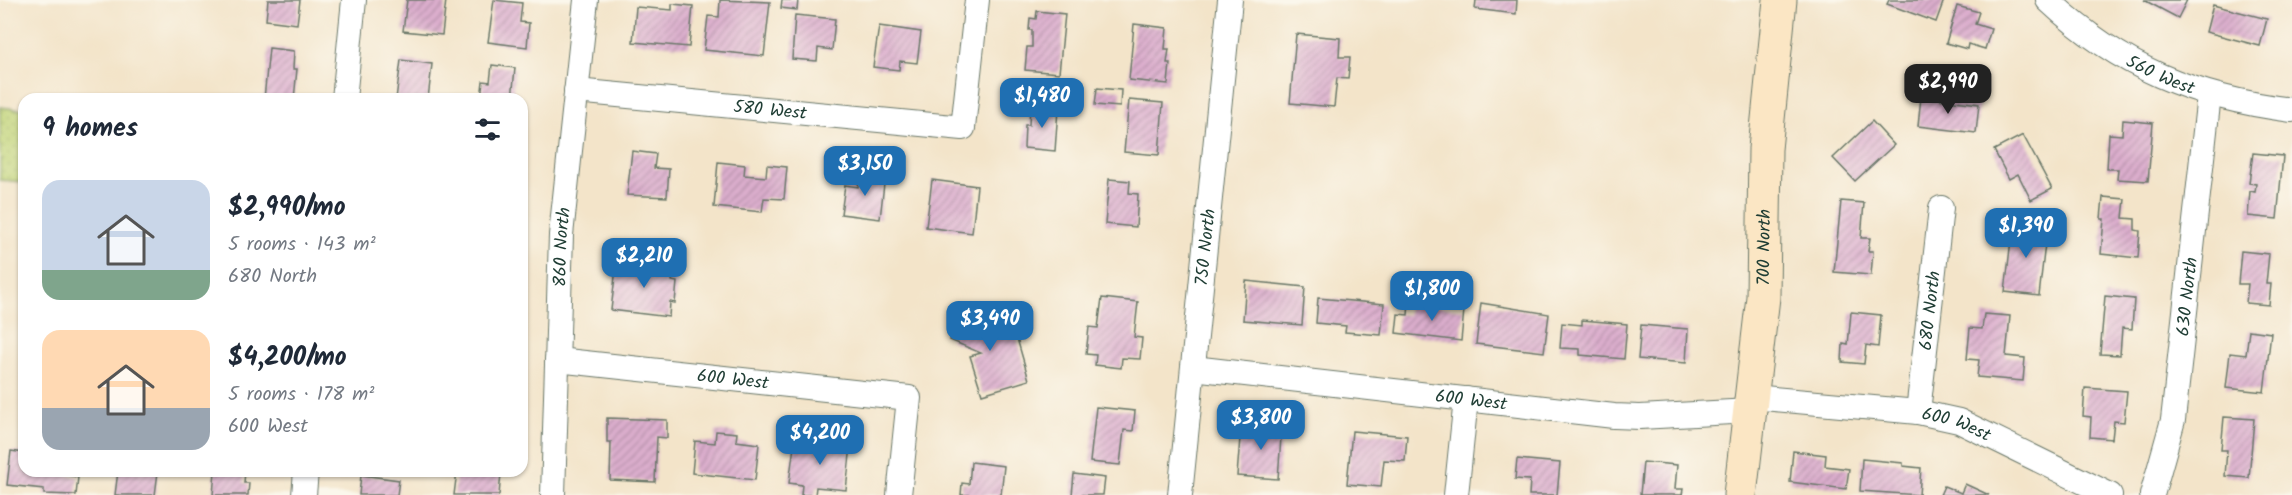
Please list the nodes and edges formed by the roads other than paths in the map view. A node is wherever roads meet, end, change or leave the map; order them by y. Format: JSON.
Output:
{"nodes":[{"id":1,"x":354,"y":0,"type":"edge"},
{"id":2,"x":586,"y":0,"type":"edge"},
{"id":3,"x":977,"y":0,"type":"edge"},
{"id":4,"x":1230,"y":0,"type":"edge"},
{"id":5,"x":1780,"y":0,"type":"edge"},
{"id":6,"x":2048,"y":0,"type":"edge"},
{"id":7,"x":576,"y":91,"type":"junction"},
{"id":8,"x":345,"y":93,"type":"edge"},
{"id":9,"x":2210,"y":95,"type":"junction"},
{"id":10,"x":2292,"y":110,"type":"edge"},
{"id":11,"x":1941,"y":208,"type":"dead end"},
{"id":12,"x":557,"y":360,"type":"junction"},
{"id":13,"x":1193,"y":368,"type":"junction"},
{"id":14,"x":1466,"y":399,"type":"junction"},
{"id":15,"x":1751,"y":404,"type":"junction"},
{"id":16,"x":1918,"y":412,"type":"junction"},
{"id":17,"x":306,"y":477,"type":"edge"},
{"id":18,"x":304,"y":495,"type":"edge"},
{"id":19,"x":553,"y":495,"type":"edge"},
{"id":20,"x":899,"y":495,"type":"edge"},
{"id":21,"x":1180,"y":495,"type":"edge"},
{"id":22,"x":1456,"y":495,"type":"edge"},
{"id":23,"x":1740,"y":495,"type":"edge"},
{"id":24,"x":2110,"y":495,"type":"edge"},
{"id":25,"x":2152,"y":495,"type":"edge"}],
"edges":[{"from":1,"to":8,"type":"street"},
{"from":2,"to":7,"type":"street","name":"860 North"},
{"from":3,"to":7,"type":"street","name":"580 West"},
{"from":4,"to":13,"type":"street","name":"750 North"},
{"from":5,"to":15,"type":"street","name":"700 North"},
{"from":6,"to":9,"type":"street","name":"560 West"},
{"from":7,"to":12,"type":"street","name":"860 North"},
{"from":9,"to":10,"type":"street","name":"560 West"},
{"from":9,"to":25,"type":"street","name":"630 North"},
{"from":11,"to":16,"type":"street","name":"680 North"},
{"from":12,"to":19,"type":"street","name":"860 North"},
{"from":12,"to":20,"type":"street","name":"600 West"},
{"from":13,"to":14,"type":"street","name":"600 West"},
{"from":13,"to":21,"type":"street","name":"750 North"},
{"from":14,"to":15,"type":"street","name":"600 West"},
{"from":14,"to":22,"type":"street"},
{"from":15,"to":16,"type":"street","name":"600 West"},
{"from":15,"to":23,"type":"street","name":"700 North"},
{"from":16,"to":24,"type":"street","name":"600 West"},
{"from":17,"to":18,"type":"street"}]}
